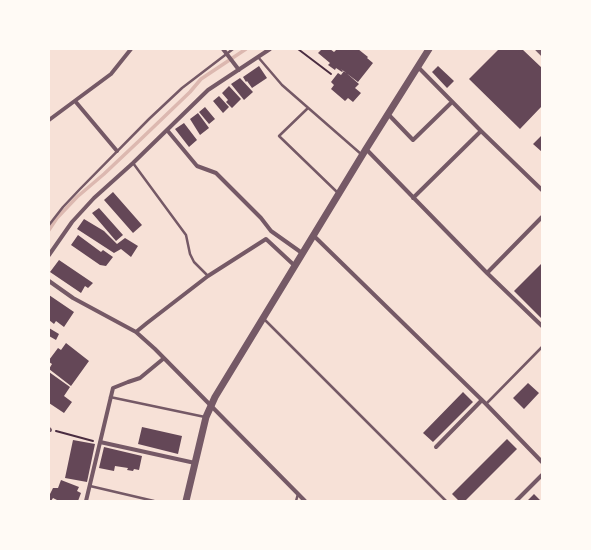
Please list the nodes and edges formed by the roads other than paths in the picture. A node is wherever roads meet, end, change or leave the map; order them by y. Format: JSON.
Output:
{"nodes":[{"id":1,"x":131,"y":49,"type":"edge"},
{"id":2,"x":223,"y":49,"type":"edge"},
{"id":3,"x":233,"y":49,"type":"edge"},
{"id":4,"x":270,"y":49,"type":"edge"},
{"id":5,"x":429,"y":49,"type":"edge"},
{"id":6,"x":537,"y":49,"type":"edge"},
{"id":7,"x":227,"y":53,"type":"junction"},
{"id":8,"x":542,"y":54,"type":"edge"},
{"id":9,"x":258,"y":57,"type":"junction"},
{"id":10,"x":418,"y":67,"type":"junction"},
{"id":11,"x":239,"y":70,"type":"junction"},
{"id":12,"x":75,"y":101,"type":"junction"},
{"id":13,"x":452,"y":102,"type":"junction"},
{"id":14,"x":308,"y":108,"type":"junction"},
{"id":15,"x":388,"y":114,"type":"junction"},
{"id":16,"x":49,"y":120,"type":"edge"},
{"id":17,"x":167,"y":130,"type":"junction"},
{"id":18,"x":481,"y":132,"type":"junction"},
{"id":19,"x":117,"y":151,"type":"junction"},
{"id":20,"x":365,"y":152,"type":"junction"},
{"id":21,"x":133,"y":163,"type":"junction"},
{"id":22,"x":542,"y":190,"type":"edge"},
{"id":23,"x":339,"y":194,"type":"junction"},
{"id":24,"x":413,"y":198,"type":"junction"},
{"id":25,"x":542,"y":217,"type":"edge"},
{"id":26,"x":49,"y":225,"type":"edge"},
{"id":27,"x":314,"y":236,"type":"junction"},
{"id":28,"x":302,"y":253,"type":"junction"},
{"id":29,"x":49,"y":255,"type":"edge"},
{"id":30,"x":295,"y":266,"type":"junction"},
{"id":31,"x":487,"y":273,"type":"junction"},
{"id":32,"x":208,"y":276,"type":"junction"},
{"id":33,"x":49,"y":281,"type":"edge"},
{"id":34,"x":263,"y":318,"type":"junction"},
{"id":35,"x":542,"y":326,"type":"edge"},
{"id":36,"x":136,"y":332,"type":"junction"},
{"id":37,"x":542,"y":347,"type":"edge"},
{"id":38,"x":163,"y":359,"type":"junction"},
{"id":39,"x":110,"y":397,"type":"junction"},
{"id":40,"x":482,"y":400,"type":"junction"},
{"id":41,"x":486,"y":404,"type":"junction"},
{"id":42,"x":210,"y":406,"type":"junction"},
{"id":43,"x":206,"y":417,"type":"junction"},
{"id":44,"x":100,"y":442,"type":"junction"},
{"id":45,"x":436,"y":447,"type":"dead end"},
{"id":46,"x":542,"y":462,"type":"edge"},
{"id":47,"x":195,"y":463,"type":"junction"},
{"id":48,"x":542,"y":475,"type":"edge"},
{"id":49,"x":89,"y":486,"type":"junction"},
{"id":50,"x":298,"y":494,"type":"junction"},
{"id":51,"x":86,"y":501,"type":"edge"},
{"id":52,"x":154,"y":501,"type":"edge"},
{"id":53,"x":186,"y":501,"type":"edge"},
{"id":54,"x":296,"y":501,"type":"edge"},
{"id":55,"x":305,"y":501,"type":"edge"},
{"id":56,"x":446,"y":501,"type":"edge"},
{"id":57,"x":516,"y":501,"type":"edge"}],
"edges":[{"from":1,"to":12,"type":"street"},
{"from":2,"to":7,"type":"street"},
{"from":3,"to":7,"type":"lane"},
{"from":4,"to":9,"type":"street"},
{"from":5,"to":10,"type":"street"},
{"from":6,"to":8,"type":"street"},
{"from":7,"to":11,"type":"street"},
{"from":7,"to":19,"type":"lane"},
{"from":9,"to":11,"type":"street"},
{"from":9,"to":14,"type":"lane"},
{"from":10,"to":13,"type":"street"},
{"from":10,"to":15,"type":"street"},
{"from":11,"to":17,"type":"street"},
{"from":12,"to":16,"type":"street"},
{"from":12,"to":19,"type":"street"},
{"from":13,"to":15,"type":"street"},
{"from":13,"to":18,"type":"street"},
{"from":14,"to":20,"type":"lane"},
{"from":14,"to":23,"type":"lane"},
{"from":15,"to":20,"type":"street"},
{"from":17,"to":21,"type":"street"},
{"from":17,"to":28,"type":"street"},
{"from":18,"to":22,"type":"street"},
{"from":18,"to":24,"type":"street"},
{"from":19,"to":26,"type":"lane"},
{"from":20,"to":23,"type":"street"},
{"from":20,"to":24,"type":"street"},
{"from":21,"to":29,"type":"street"},
{"from":21,"to":32,"type":"lane"},
{"from":23,"to":27,"type":"street"},
{"from":24,"to":31,"type":"street"},
{"from":25,"to":31,"type":"street"},
{"from":27,"to":28,"type":"street"},
{"from":27,"to":40,"type":"street"},
{"from":28,"to":30,"type":"street"},
{"from":30,"to":32,"type":"street"},
{"from":30,"to":34,"type":"street"},
{"from":31,"to":35,"type":"street"},
{"from":32,"to":36,"type":"street"},
{"from":33,"to":36,"type":"street"},
{"from":34,"to":42,"type":"street"},
{"from":34,"to":56,"type":"lane"},
{"from":36,"to":38,"type":"street"},
{"from":37,"to":41,"type":"lane"},
{"from":38,"to":39,"type":"street"},
{"from":38,"to":42,"type":"street"},
{"from":39,"to":43,"type":"lane"},
{"from":39,"to":44,"type":"street"},
{"from":40,"to":41,"type":"street"},
{"from":40,"to":45,"type":"street"},
{"from":41,"to":46,"type":"street"},
{"from":42,"to":43,"type":"street"},
{"from":42,"to":50,"type":"street"},
{"from":43,"to":47,"type":"street"},
{"from":44,"to":47,"type":"street"},
{"from":44,"to":49,"type":"street"},
{"from":47,"to":53,"type":"street"},
{"from":48,"to":57,"type":"street"},
{"from":49,"to":51,"type":"street"},
{"from":49,"to":52,"type":"lane"},
{"from":50,"to":54,"type":"lane"},
{"from":50,"to":55,"type":"street"}]}
